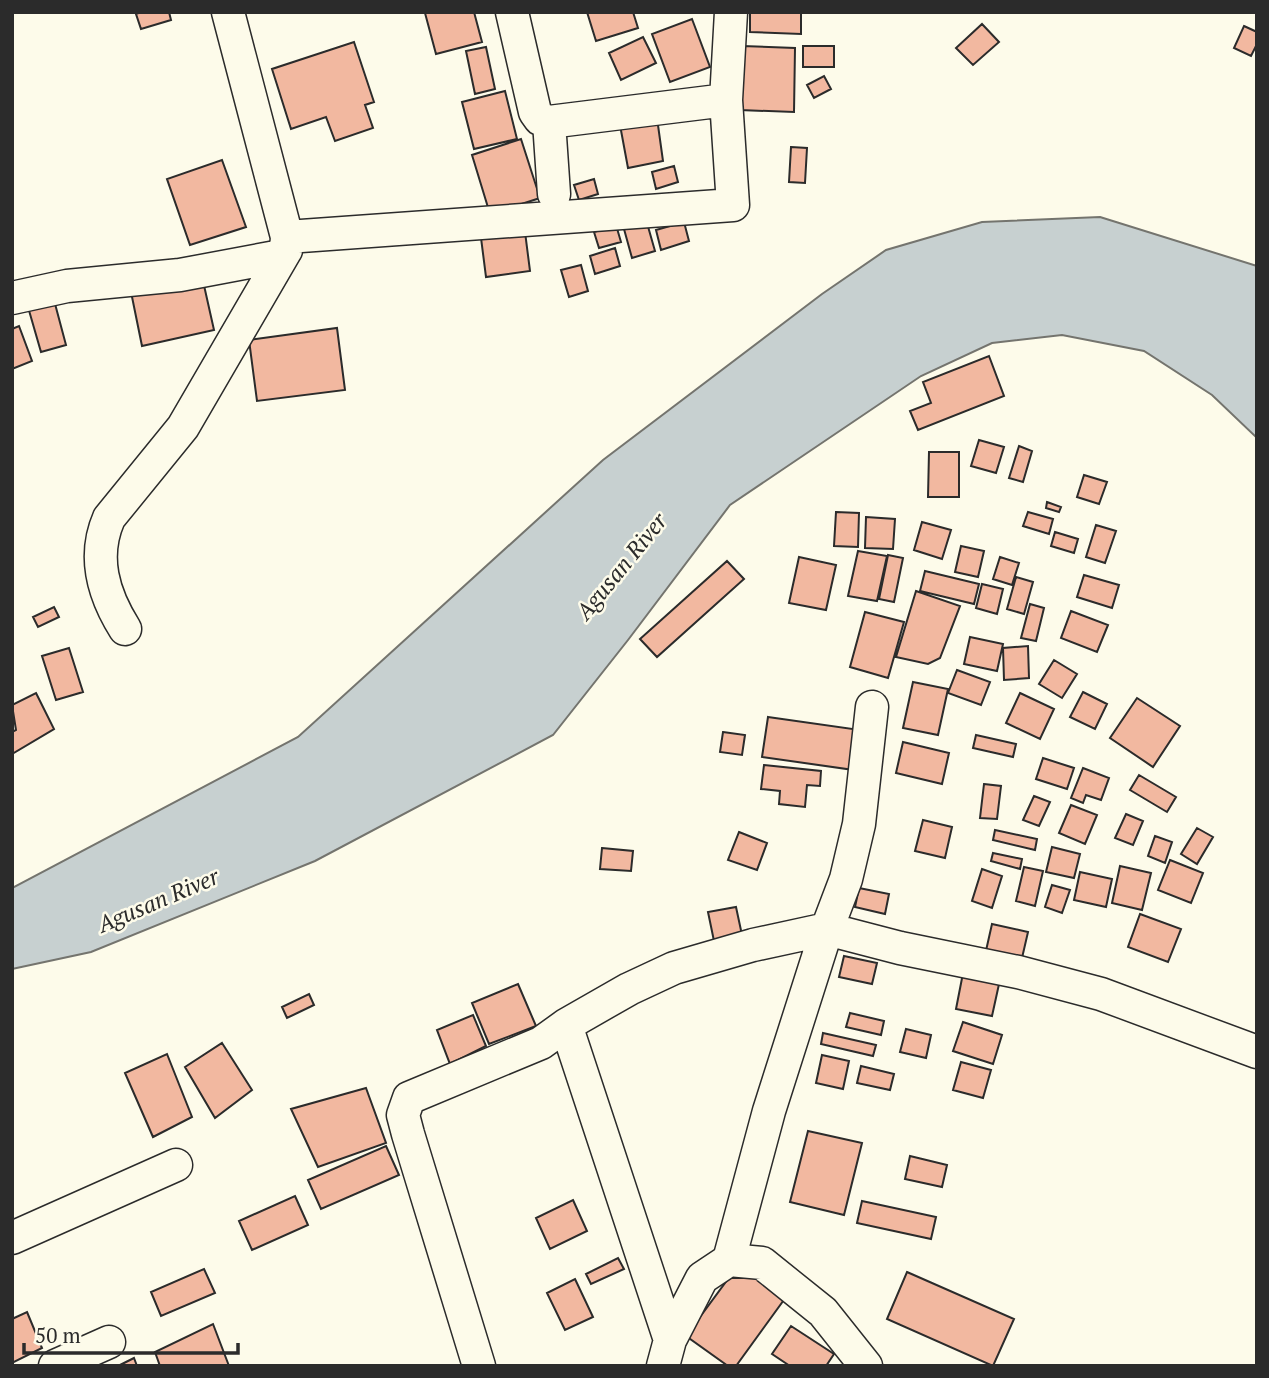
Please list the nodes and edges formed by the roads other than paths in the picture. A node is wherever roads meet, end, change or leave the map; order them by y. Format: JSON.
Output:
{"nodes":[{"id":1,"x":228,"y":12,"type":"edge"},
{"id":2,"x":512,"y":12,"type":"edge"},
{"id":3,"x":731,"y":12,"type":"edge"},
{"id":4,"x":726,"y":100,"type":"junction"},
{"id":5,"x":548,"y":122,"type":"junction"},
{"id":6,"x":554,"y":194,"type":"dead end"},
{"id":7,"x":286,"y":243,"type":"junction"},
{"id":8,"x":12,"y":298,"type":"edge"},
{"id":9,"x":125,"y":629,"type":"dead end"},
{"id":10,"x":872,"y":707,"type":"dead end"},
{"id":11,"x":827,"y":929,"type":"junction"},
{"id":12,"x":566,"y":1026,"type":"junction"},
{"id":13,"x":1257,"y":1052,"type":"edge"},
{"id":14,"x":176,"y":1165,"type":"dead end"},
{"id":15,"x":12,"y":1238,"type":"edge"},
{"id":16,"x":729,"y":1259,"type":"junction"},
{"id":17,"x":109,"y":1342,"type":"dead end"},
{"id":18,"x":666,"y":1353,"type":"edge"},
{"id":19,"x":55,"y":1366,"type":"edge"},
{"id":20,"x":479,"y":1366,"type":"edge"},
{"id":21,"x":866,"y":1366,"type":"edge"}],
"edges":[{"from":1,"to":7,"type":"street"},
{"from":2,"to":5,"type":"street"},
{"from":3,"to":4,"type":"street"},
{"from":4,"to":5,"type":"street"},
{"from":4,"to":7,"type":"street"},
{"from":5,"to":6,"type":"street"},
{"from":7,"to":8,"type":"street"},
{"from":7,"to":9,"type":"street"},
{"from":10,"to":11,"type":"street"},
{"from":11,"to":12,"type":"street"},
{"from":11,"to":13,"type":"street"},
{"from":11,"to":16,"type":"street"},
{"from":12,"to":18,"type":"street"},
{"from":12,"to":20,"type":"street"},
{"from":14,"to":15,"type":"street"},
{"from":16,"to":18,"type":"street"},
{"from":16,"to":21,"type":"street"},
{"from":17,"to":19,"type":"street"}]}
